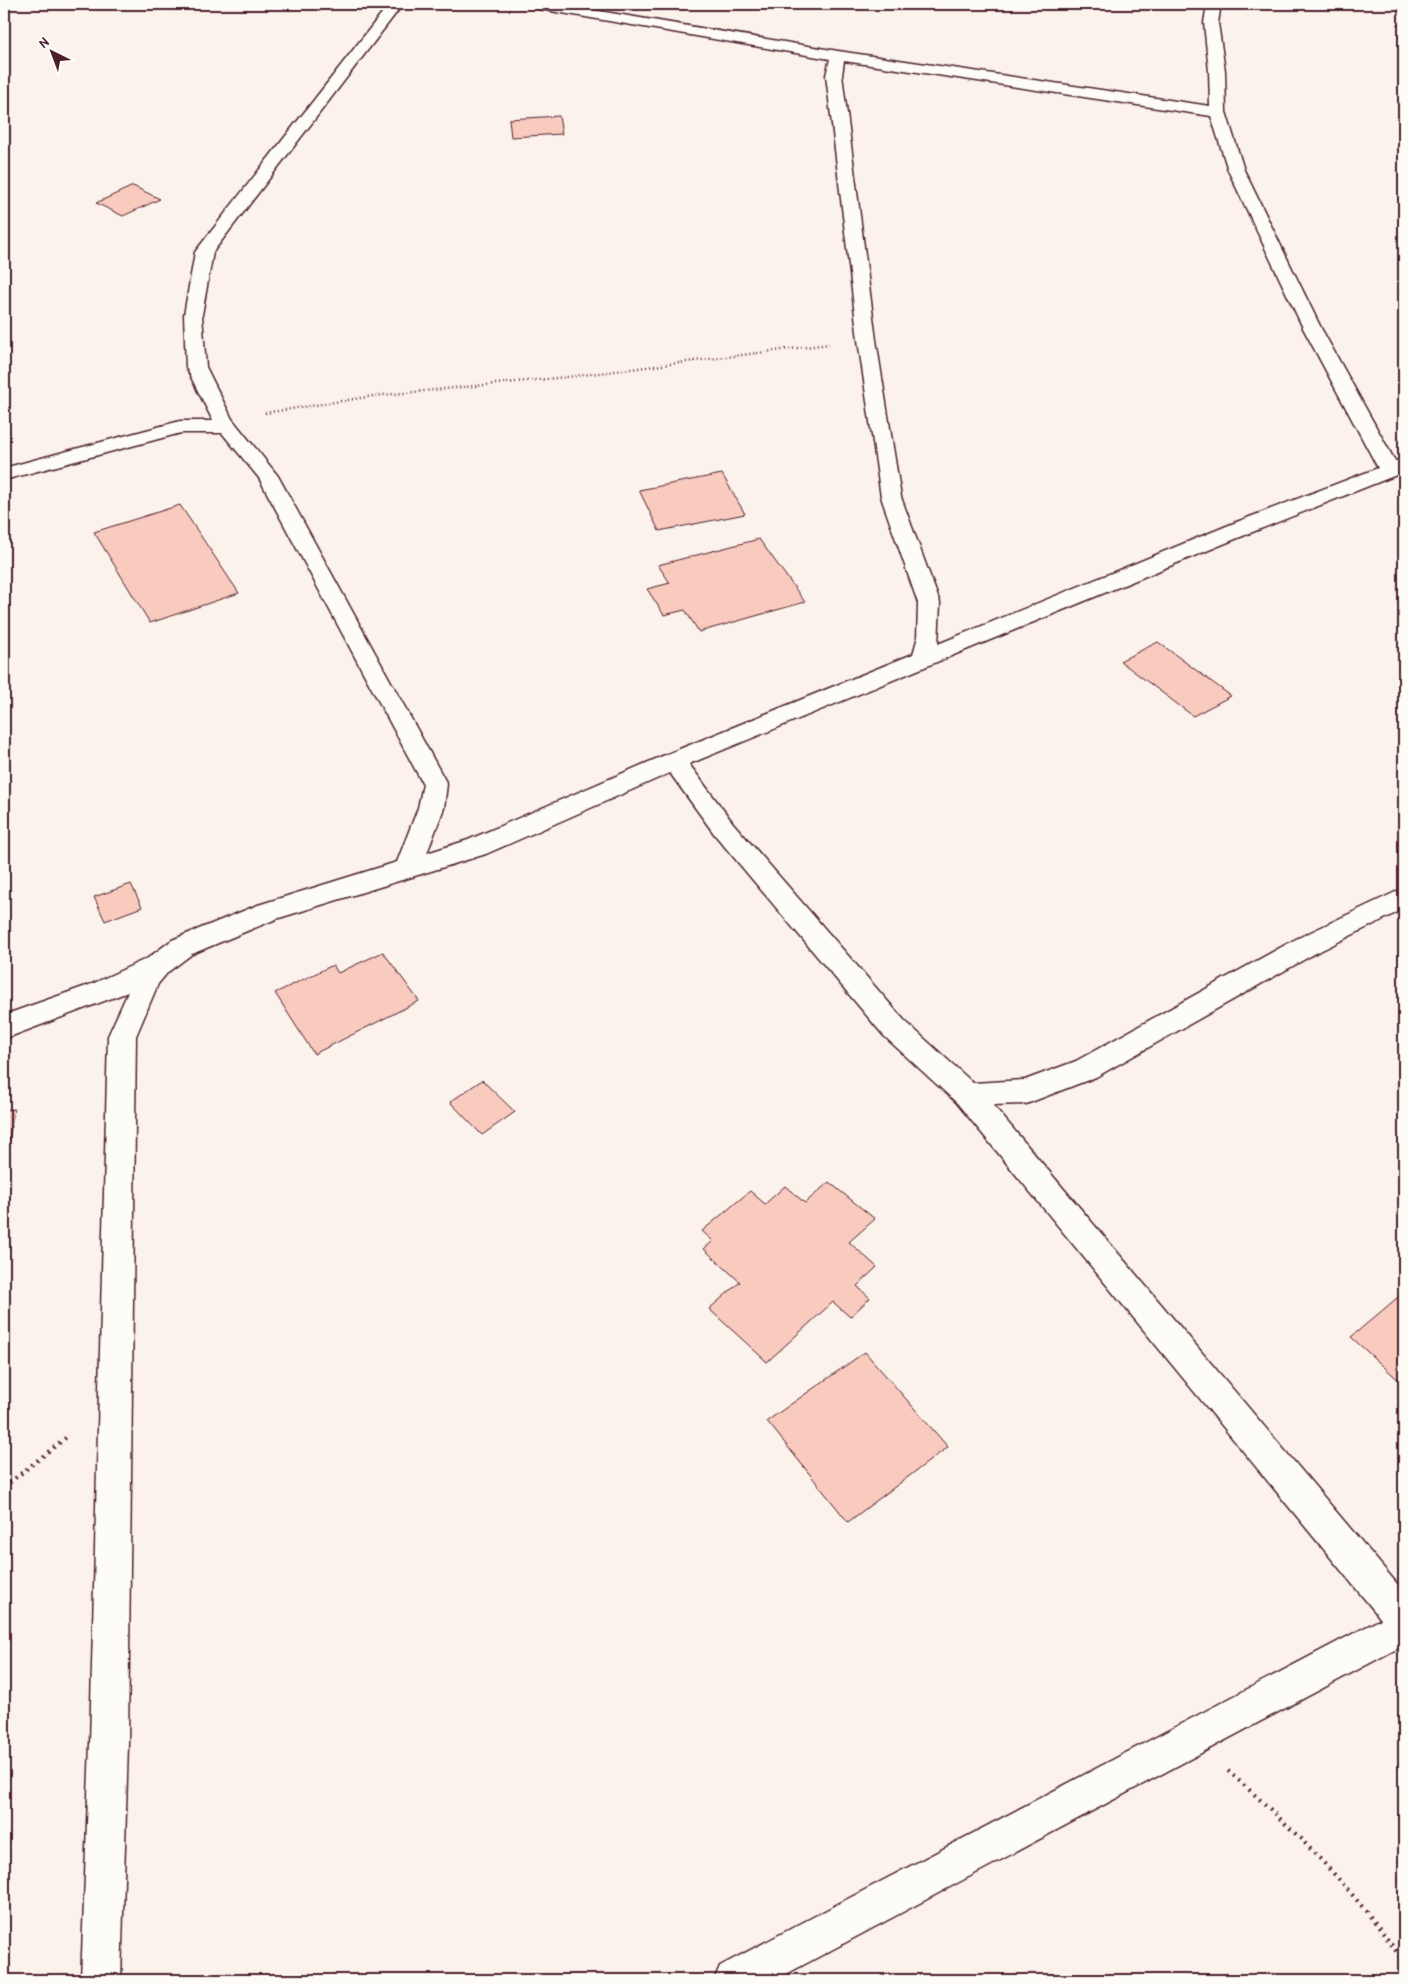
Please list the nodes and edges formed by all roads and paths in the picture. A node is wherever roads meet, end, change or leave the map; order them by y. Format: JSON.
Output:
{"nodes":[{"id":1,"x":396,"y":4,"type":"edge"},
{"id":2,"x":533,"y":4,"type":"edge"},
{"id":3,"x":1214,"y":4,"type":"edge"},
{"id":4,"x":838,"y":56,"type":"junction"},
{"id":5,"x":1218,"y":112,"type":"junction"},
{"id":6,"x":867,"y":340,"type":"junction"},
{"id":7,"x":225,"y":424,"type":"junction"},
{"id":8,"x":1397,"y":468,"type":"edge"},
{"id":9,"x":4,"y":474,"type":"edge"},
{"id":10,"x":923,"y":660,"type":"junction"},
{"id":11,"x":674,"y":761,"type":"junction"},
{"id":12,"x":408,"y":868,"type":"junction"},
{"id":13,"x":1404,"y":898,"type":"edge"},
{"id":14,"x":158,"y":964,"type":"junction"},
{"id":15,"x":4,"y":1028,"type":"edge"},
{"id":16,"x":967,"y":1095,"type":"junction"},
{"id":17,"x":115,"y":1402,"type":"junction"},
{"id":18,"x":4,"y":1487,"type":"edge"},
{"id":19,"x":1404,"y":1619,"type":"edge"},
{"id":20,"x":1404,"y":1626,"type":"edge"},
{"id":21,"x":1191,"y":1740,"type":"junction"},
{"id":22,"x":1404,"y":1963,"type":"edge"},
{"id":23,"x":101,"y":1980,"type":"edge"},
{"id":24,"x":734,"y":1980,"type":"edge"}],
"edges":[{"from":1,"to":7,"type":"street"},
{"from":2,"to":4,"type":"street"},
{"from":3,"to":5,"type":"street"},
{"from":4,"to":5,"type":"street"},
{"from":4,"to":6,"type":"street"},
{"from":5,"to":8,"type":"street"},
{"from":6,"to":7,"type":"path"},
{"from":6,"to":10,"type":"street"},
{"from":7,"to":9,"type":"street"},
{"from":7,"to":12,"type":"street"},
{"from":8,"to":10,"type":"street"},
{"from":10,"to":11,"type":"street"},
{"from":11,"to":12,"type":"street"},
{"from":11,"to":16,"type":"street"},
{"from":12,"to":14,"type":"street"},
{"from":13,"to":16,"type":"street"},
{"from":14,"to":15,"type":"street"},
{"from":14,"to":17,"type":"street"},
{"from":16,"to":19,"type":"street"},
{"from":17,"to":18,"type":"path"},
{"from":17,"to":23,"type":"street"},
{"from":20,"to":21,"type":"street"},
{"from":21,"to":22,"type":"path"},
{"from":21,"to":24,"type":"street"}]}
